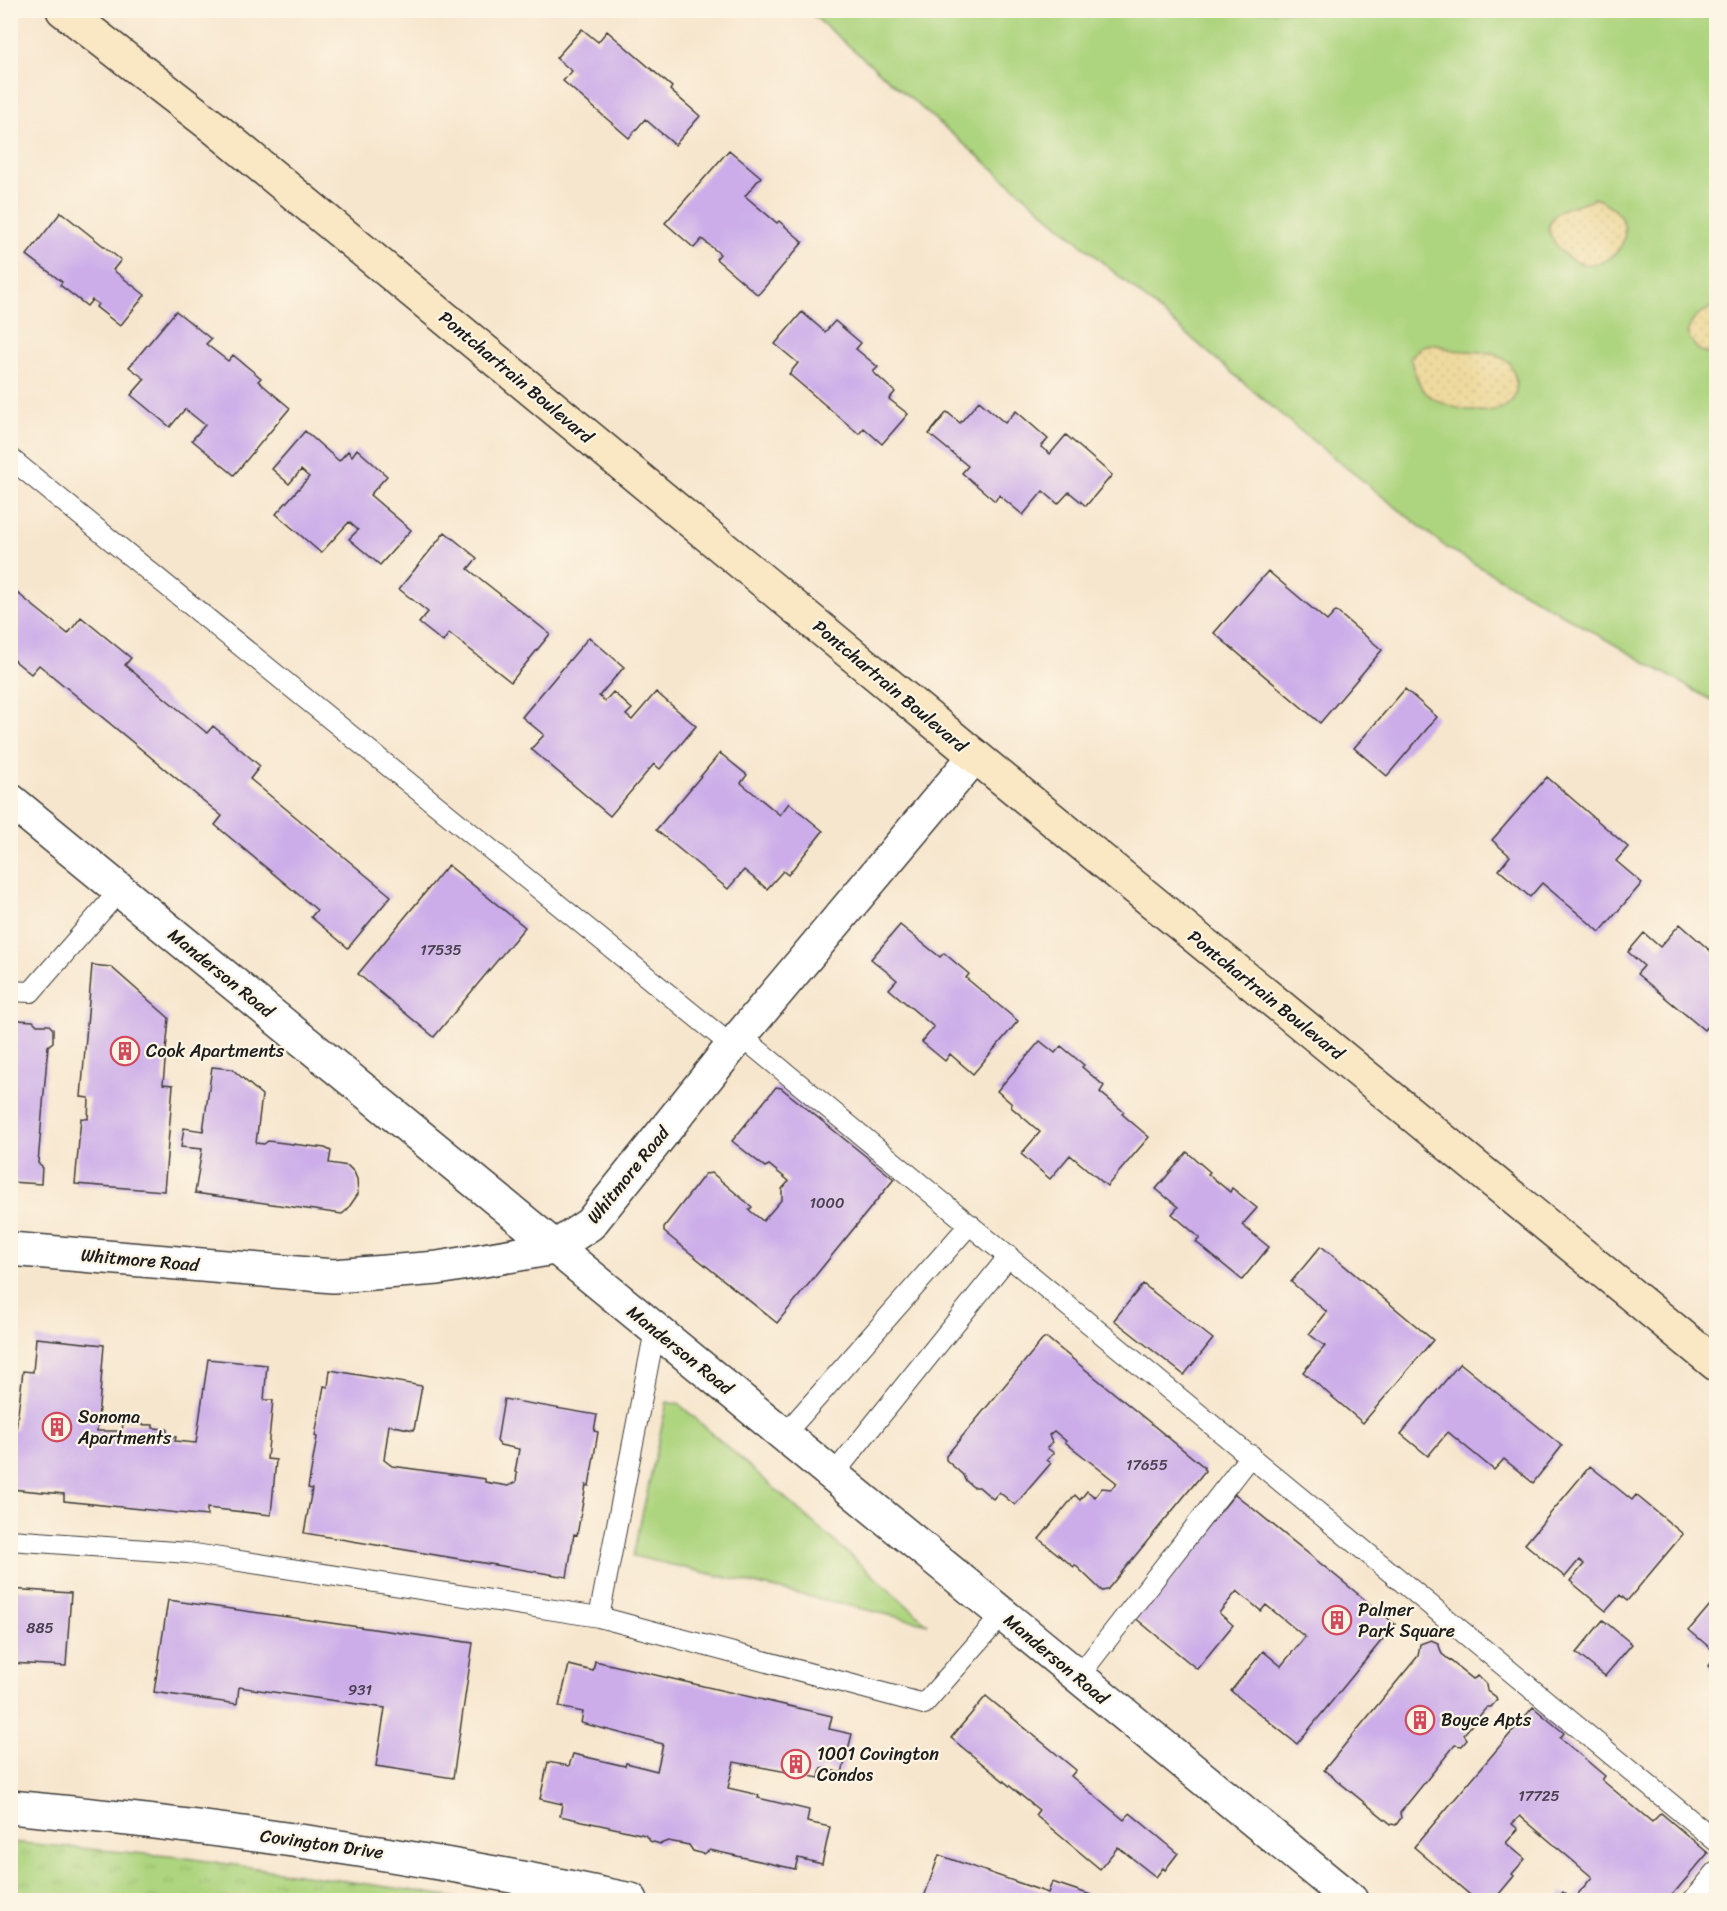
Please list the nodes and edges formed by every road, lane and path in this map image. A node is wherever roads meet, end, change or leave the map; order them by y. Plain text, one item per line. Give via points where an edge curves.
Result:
1 (63, 10) edge
2 (10, 458) edge
3 (975, 756) junction
4 (10, 800) edge
5 (120, 890) junction
6 (10, 991) edge
7 (736, 1041) junction
8 (970, 1224) junction
9 (555, 1248) junction
10 (10, 1249) edge
11 (1009, 1256) junction
12 (655, 1330) junction
13 (1716, 1364) edge
14 (784, 1435) junction
15 (1251, 1455) junction
16 (833, 1475) junction
17 (10, 1540) edge
18 (1003, 1614) junction
19 (599, 1617) junction
20 (1078, 1677) junction
21 (10, 1807) edge
22 (1716, 1841) edge
23 (1716, 1872) edge
24 (631, 1900) edge
25 (1351, 1900) edge
26 (1693, 1900) edge

1 - 3 street, Pontchartrain Boulevard via 216,129
2 - 7 lane
3 - 7 street, Whitmore Road
3 - 13 street, Pontchartrain Boulevard
4 - 5 street, Manderson Road
5 - 6 lane via 31,992
5 - 9 street, Manderson Road
7 - 8 lane
7 - 9 street, Whitmore Road via 590,1224
8 - 11 lane
8 - 14 lane
9 - 10 street, Whitmore Road via 438,1268 333,1276
9 - 12 street, Manderson Road
11 - 15 lane
11 - 16 lane
12 - 14 street, Manderson Road
12 - 19 lane
14 - 16 street, Manderson Road
15 - 20 lane
15 - 22 lane
16 - 18 street, Manderson Road
17 - 19 lane via 188,1553
18 - 19 lane via 924,1704
18 - 20 street, Manderson Road
20 - 25 street, Manderson Road
21 - 24 street, Covington Drive via 386,1853
23 - 26 lane

